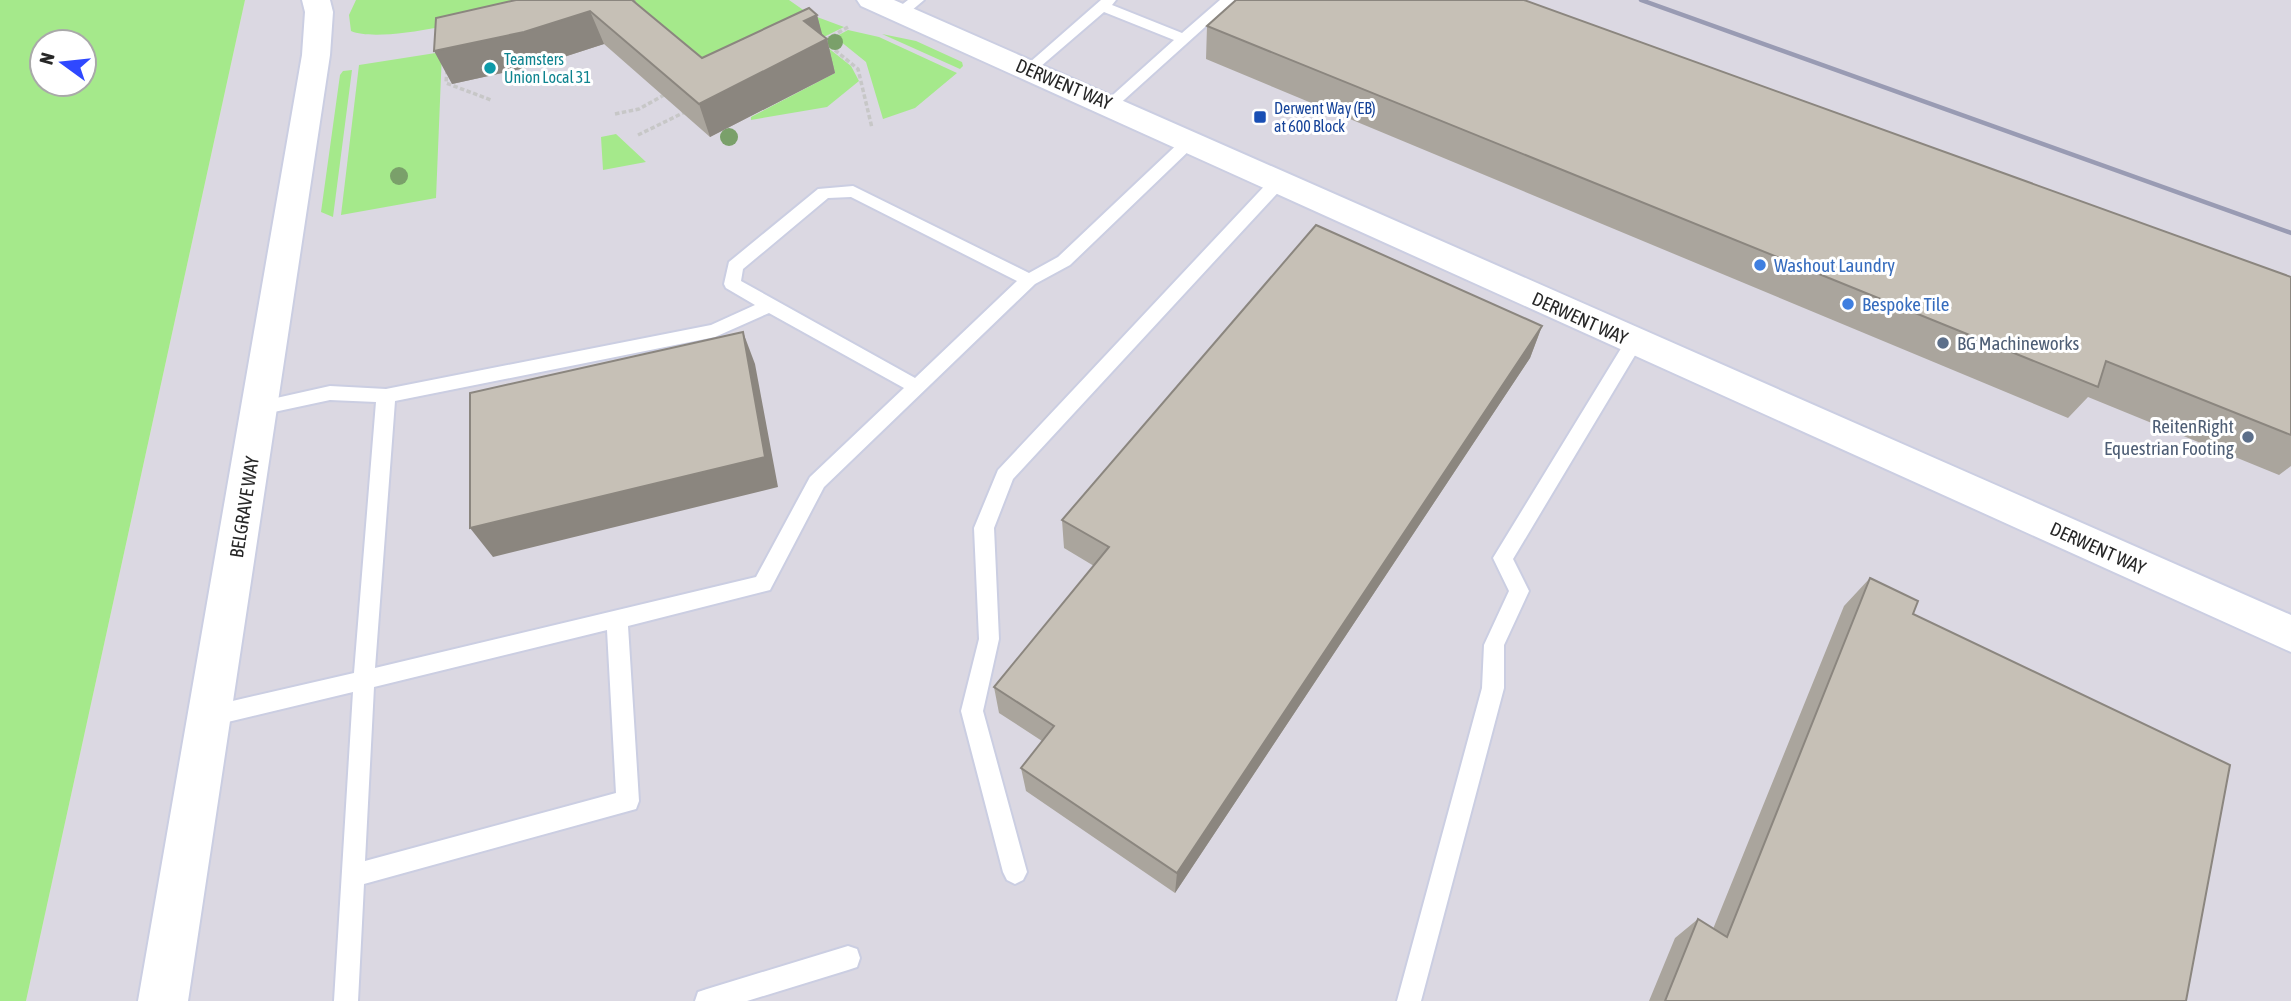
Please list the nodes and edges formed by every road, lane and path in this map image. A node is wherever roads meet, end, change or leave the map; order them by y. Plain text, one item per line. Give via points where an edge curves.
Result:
1 (1228, 0) edge
2 (1105, 3) edge
3 (322, 4) edge
4 (896, 4) edge
5 (849, 27) dead end
6 (1184, 39) junction
7 (826, 43) junction
8 (813, 49) edge
9 (448, 60) edge
10 (1028, 70) junction
11 (664, 95) edge
12 (491, 100) dead end
13 (1111, 104) junction
14 (688, 110) edge
15 (615, 114) dead end
16 (872, 128) dead end
17 (638, 135) dead end
18 (1190, 141) junction
19 (1279, 182) junction
20 (1029, 280) junction
21 (770, 305) junction
22 (1634, 342) junction
23 (917, 387) junction
24 (386, 396) junction
25 (260, 408) junction
26 (617, 619) junction
27 (2291, 634) edge
28 (364, 680) junction
29 (211, 716) junction
30 (1015, 872) dead end
31 (353, 876) junction
32 (848, 958) dead end
33 (163, 1001) edge
34 (346, 1001) edge
35 (707, 1001) edge
36 (1409, 1001) edge

1 - 6 lane
2 - 6 lane
2 - 10 lane
3 - 25 street, BELGRAVE WAY
4 - 10 street, DERWENT WAY
5 - 7 path
6 - 13 lane
7 - 8 path
7 - 16 path via 858,69
9 - 12 path via 446,83
10 - 13 street, DERWENT WAY
11 - 15 path via 639,109
13 - 18 street, DERWENT WAY
14 - 17 path
18 - 19 street, DERWENT WAY
18 - 20 lane via 1065,261
19 - 22 street, DERWENT WAY
19 - 30 lane via 1005,475 984,528 989,639 972,712
20 - 21 lane via 853,191 824,193 735,266 732,284
20 - 23 lane
21 - 23 lane
21 - 24 lane via 715,331
22 - 27 street, DERWENT WAY
22 - 36 lane via 1503,558 1519,591 1494,645 1493,688
23 - 26 lane via 817,482 763,584
24 - 25 lane via 330,393
24 - 28 lane
25 - 29 street, BELGRAVE WAY
26 - 28 lane
26 - 31 lane via 628,802
28 - 29 lane
28 - 31 lane
29 - 33 street, BELGRAVE WAY
31 - 34 lane
32 - 35 lane

